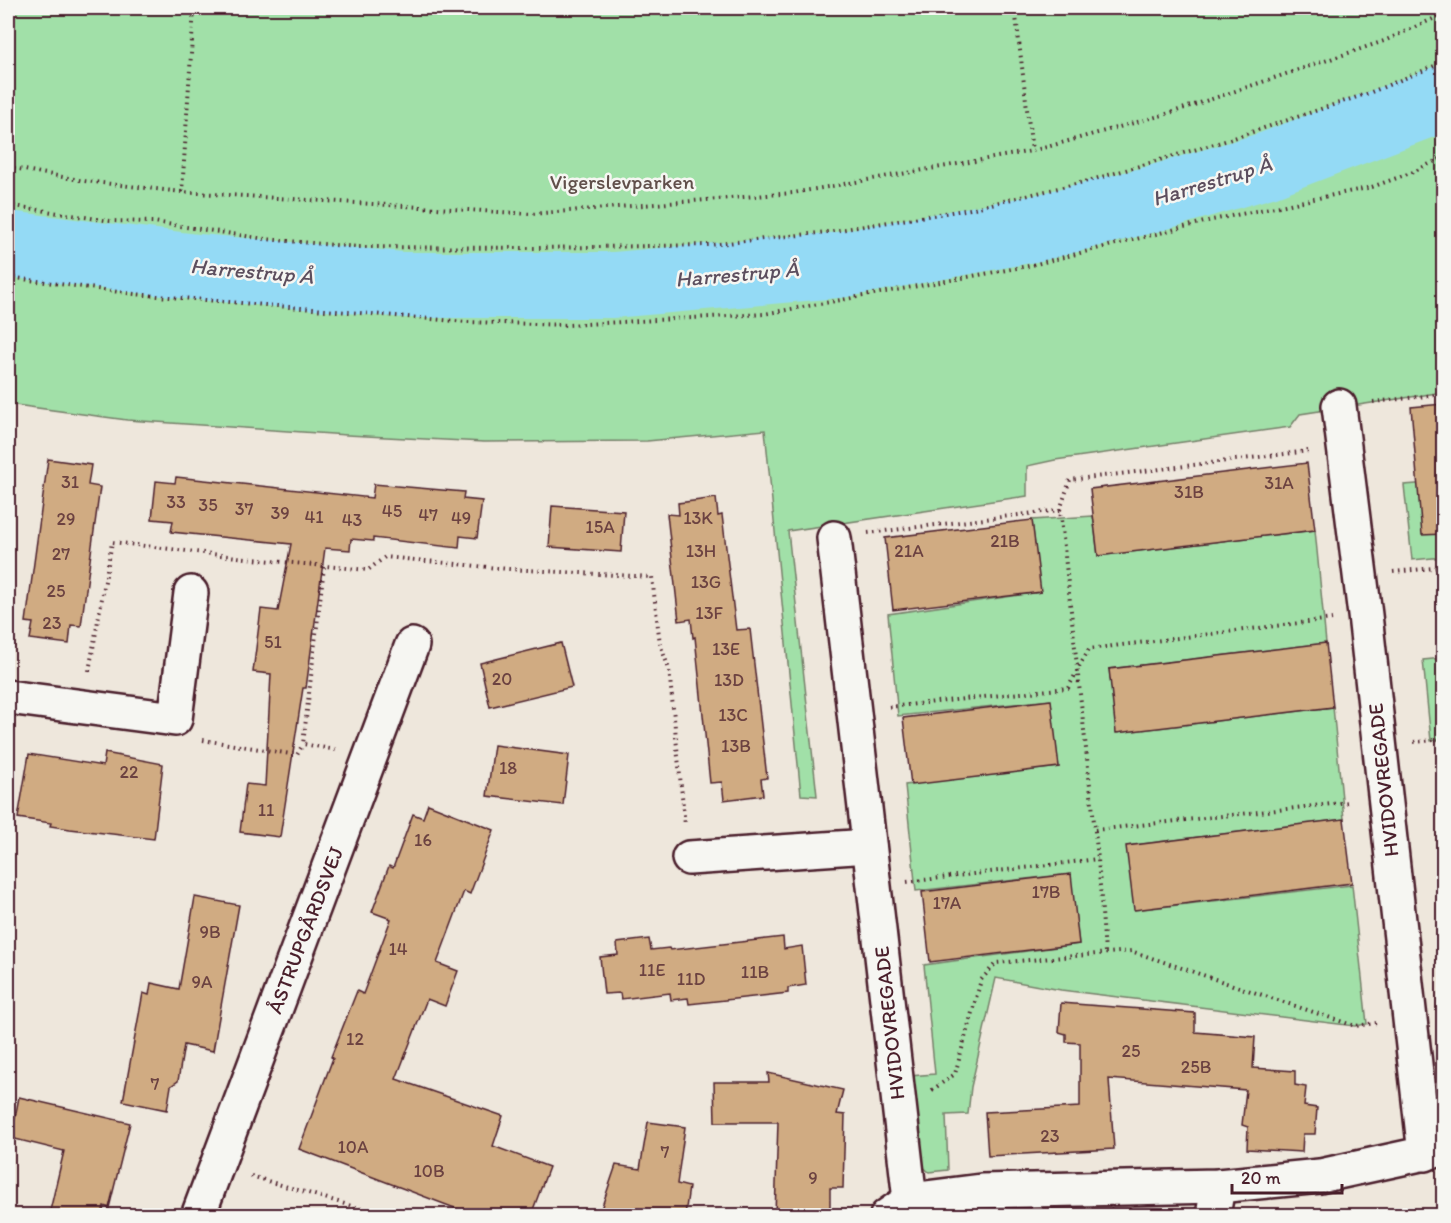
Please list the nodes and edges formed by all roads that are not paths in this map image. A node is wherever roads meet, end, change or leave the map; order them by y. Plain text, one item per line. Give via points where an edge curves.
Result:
1 (1340, 406) road end
2 (834, 538) road end
3 (191, 592) dead end
4 (412, 645) dead end
5 (8, 697) edge
6 (869, 846) junction
7 (689, 858) dead end
8 (1434, 1152) edge
9 (1216, 1201) edge
10 (898, 1208) edge
11 (198, 1215) edge

1 - 8 street, HVIDOVREGADE via 1410,1019
2 - 6 street, HVIDOVREGADE
3 - 5 street via 175,719
4 - 11 street, ÅSTRUPGÅRDSVEJ
6 - 7 street
6 - 10 street, HVIDOVREGADE via 899,1114
8 - 9 street, HVIDOVREGADE
9 - 10 street, HVIDOVREGADE via 981,1191

